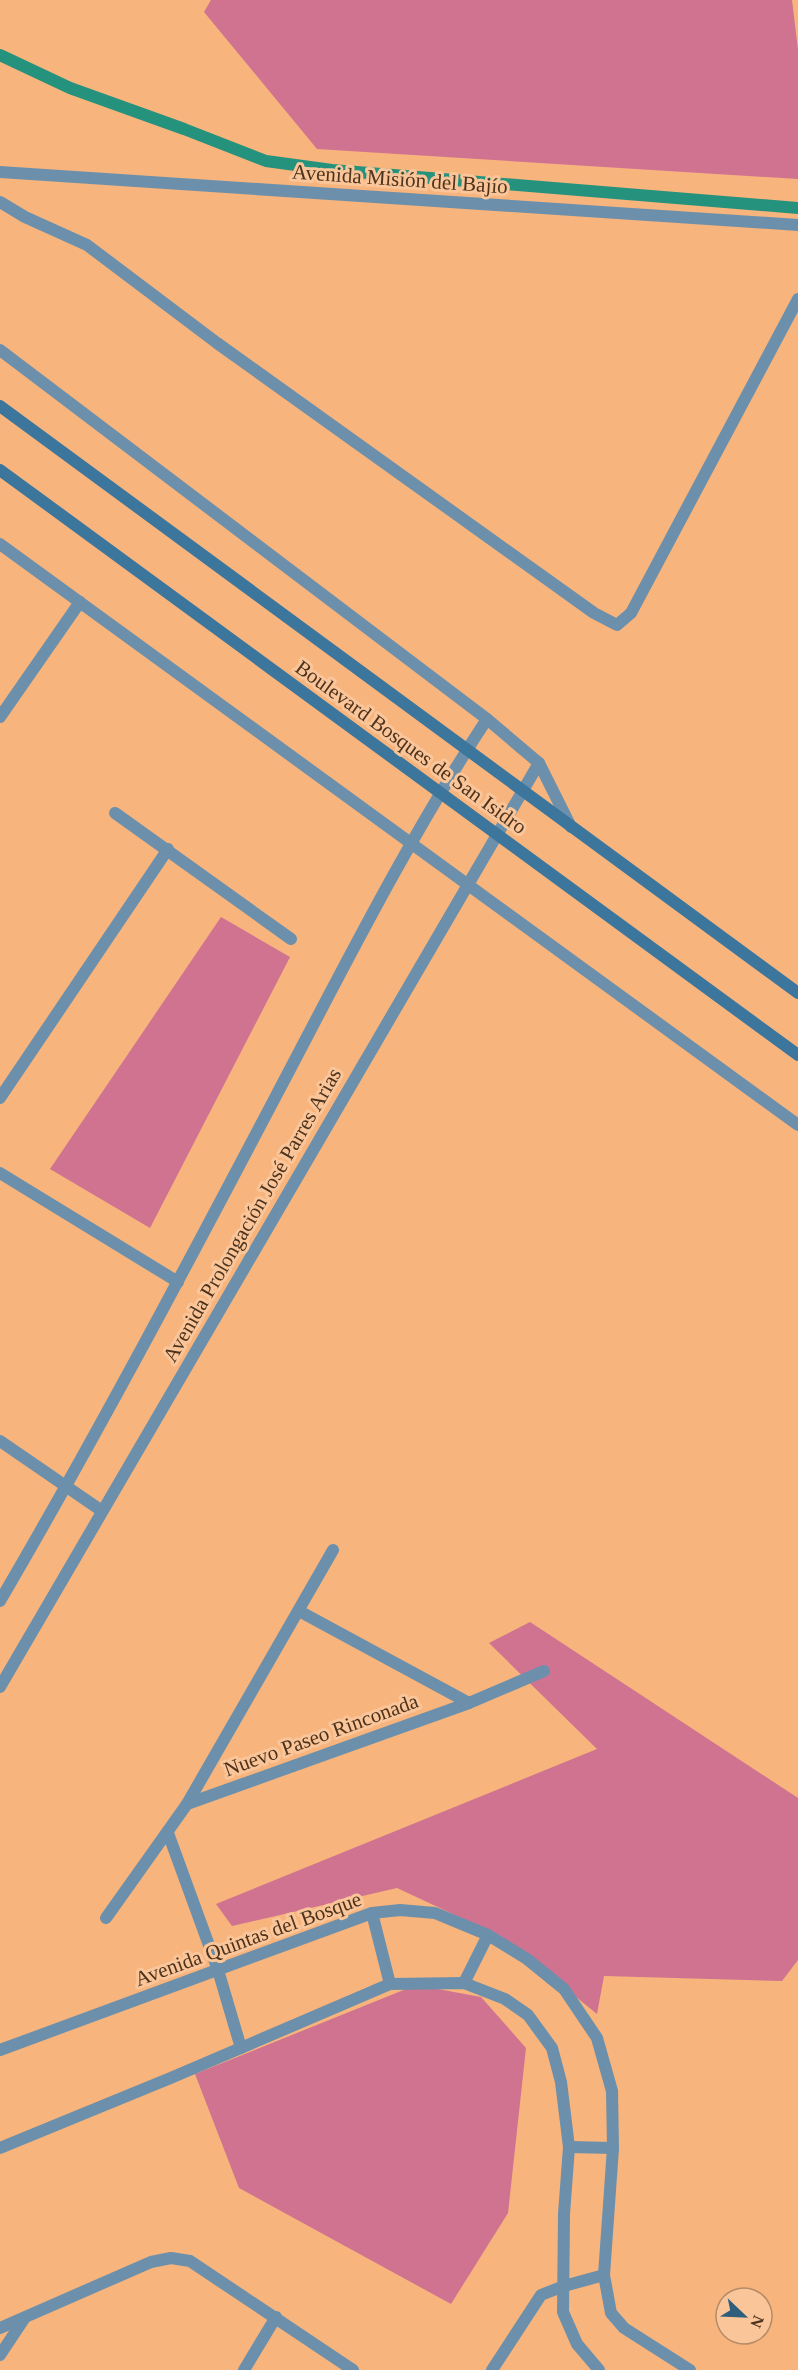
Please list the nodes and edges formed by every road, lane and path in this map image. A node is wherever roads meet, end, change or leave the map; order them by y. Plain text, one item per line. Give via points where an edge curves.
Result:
1 (0, 172) edge
2 (0, 202) edge
3 (798, 225) edge
4 (798, 299) edge
5 (0, 350) edge
6 (0, 406) edge
7 (0, 470) edge
8 (0, 543) edge
9 (80, 602) junction
10 (0, 717) edge
11 (487, 719) junction
12 (466, 750) junction
13 (539, 763) junction
14 (523, 792) junction
15 (441, 793) junction
16 (115, 813) dead end
17 (571, 826) junction
18 (498, 835) junction
19 (409, 843) junction
20 (168, 849) junction
21 (468, 885) junction
22 (291, 939) dead end
23 (798, 993) edge
24 (798, 1055) edge
25 (0, 1098) edge
26 (798, 1125) edge
27 (0, 1173) edge
28 (178, 1282) junction
29 (0, 1441) edge
30 (67, 1486) junction
31 (102, 1511) junction
32 (333, 1550) dead end
33 (0, 1601) edge
34 (300, 1611) junction
35 (544, 1671) dead end
36 (0, 1687) edge
37 (469, 1703) junction
38 (187, 1804) junction
39 (168, 1833) junction
40 (372, 1913) junction
41 (106, 1918) dead end
42 (488, 1935) junction
43 (218, 1970) junction
44 (464, 1983) junction
45 (390, 1984) junction
46 (241, 2048) junction
47 (0, 2050) edge
48 (0, 2148) edge
49 (569, 2148) junction
50 (613, 2148) junction
51 (604, 2275) junction
52 (564, 2286) junction
53 (276, 2317) junction
54 (24, 2319) junction
55 (0, 2328) edge
56 (0, 2355) edge
57 (244, 2370) edge
58 (353, 2370) edge
59 (492, 2370) edge
60 (599, 2370) edge
61 (690, 2370) edge

1 - 3 street, Avenida Misión del Bajío
2 - 4 street via 87,245 594,614 616,625 631,613
5 - 11 street, Boulevard Bosques de San Isidro
6 - 12 main road, Boulevard Bosques de San Isidro
7 - 15 main road, Boulevard Bosques de San Isidro
8 - 9 street
9 - 10 street
9 - 19 street
11 - 12 street, Avenida Prolongación José Parres Arias
11 - 13 street, Boulevard Bosques de San Isidro
12 - 14 main road, Boulevard Bosques de San Isidro
12 - 15 street, Avenida Prolongación José Parres Arias
13 - 14 street, Avenida Prolongación José Parres Arias
13 - 17 street, Boulevard Bosques de San Isidro
14 - 17 main road, Boulevard Bosques de San Isidro
14 - 18 street, Avenida Prolongación José Parres Arias
15 - 18 main road, Boulevard Bosques de San Isidro
15 - 19 street, Avenida Prolongación José Parres Arias
16 - 20 street
17 - 23 main road, Boulevard Bosques de San Isidro
18 - 21 street, Avenida Prolongación José Parres Arias
18 - 24 main road, Boulevard Bosques de San Isidro
19 - 21 street
19 - 28 street, Avenida Prolongación José Parres Arias
20 - 22 street
20 - 25 street
21 - 26 street
21 - 31 street, Avenida Prolongación José Parres Arias
27 - 28 street
28 - 30 street, Avenida Prolongación José Parres Arias
29 - 30 street
30 - 31 street
30 - 33 street, Avenida Prolongación José Parres Arias
31 - 36 street, Avenida Prolongación José Parres Arias
32 - 34 street, Nuevo Paseo Rinconada
34 - 37 street, Nuevo Paseo Rinconada
34 - 38 street, Nuevo Paseo Rinconada
35 - 37 street, Nuevo Paseo Rinconada
37 - 38 street, Nuevo Paseo Rinconada
38 - 39 street, Nuevo Paseo Rinconada
39 - 41 street, Nuevo Paseo Rinconada
39 - 43 street
40 - 42 street, Avenida Quintas del Bosque via 435,1912
40 - 43 street, Avenida Quintas del Bosque
40 - 45 street
42 - 44 street
42 - 50 street, Avenida Quintas del Bosque via 527,1959 564,1989 597,2038 612,2091
43 - 46 street
43 - 47 street, Avenida Quintas del Bosque
44 - 45 street
44 - 49 street via 505,1999 528,2015 552,2049 561,2082
45 - 46 street
46 - 48 street
49 - 50 street
49 - 52 street
50 - 51 street, Avenida Quintas del Bosque
51 - 52 street
51 - 61 street, Avenida Quintas del Bosque via 611,2313 624,2328
52 - 59 street via 542,2295
52 - 60 street via 563,2312 577,2344
53 - 54 street via 190,2261 171,2258 151,2262
53 - 57 street
53 - 58 street
54 - 55 street
54 - 56 street

